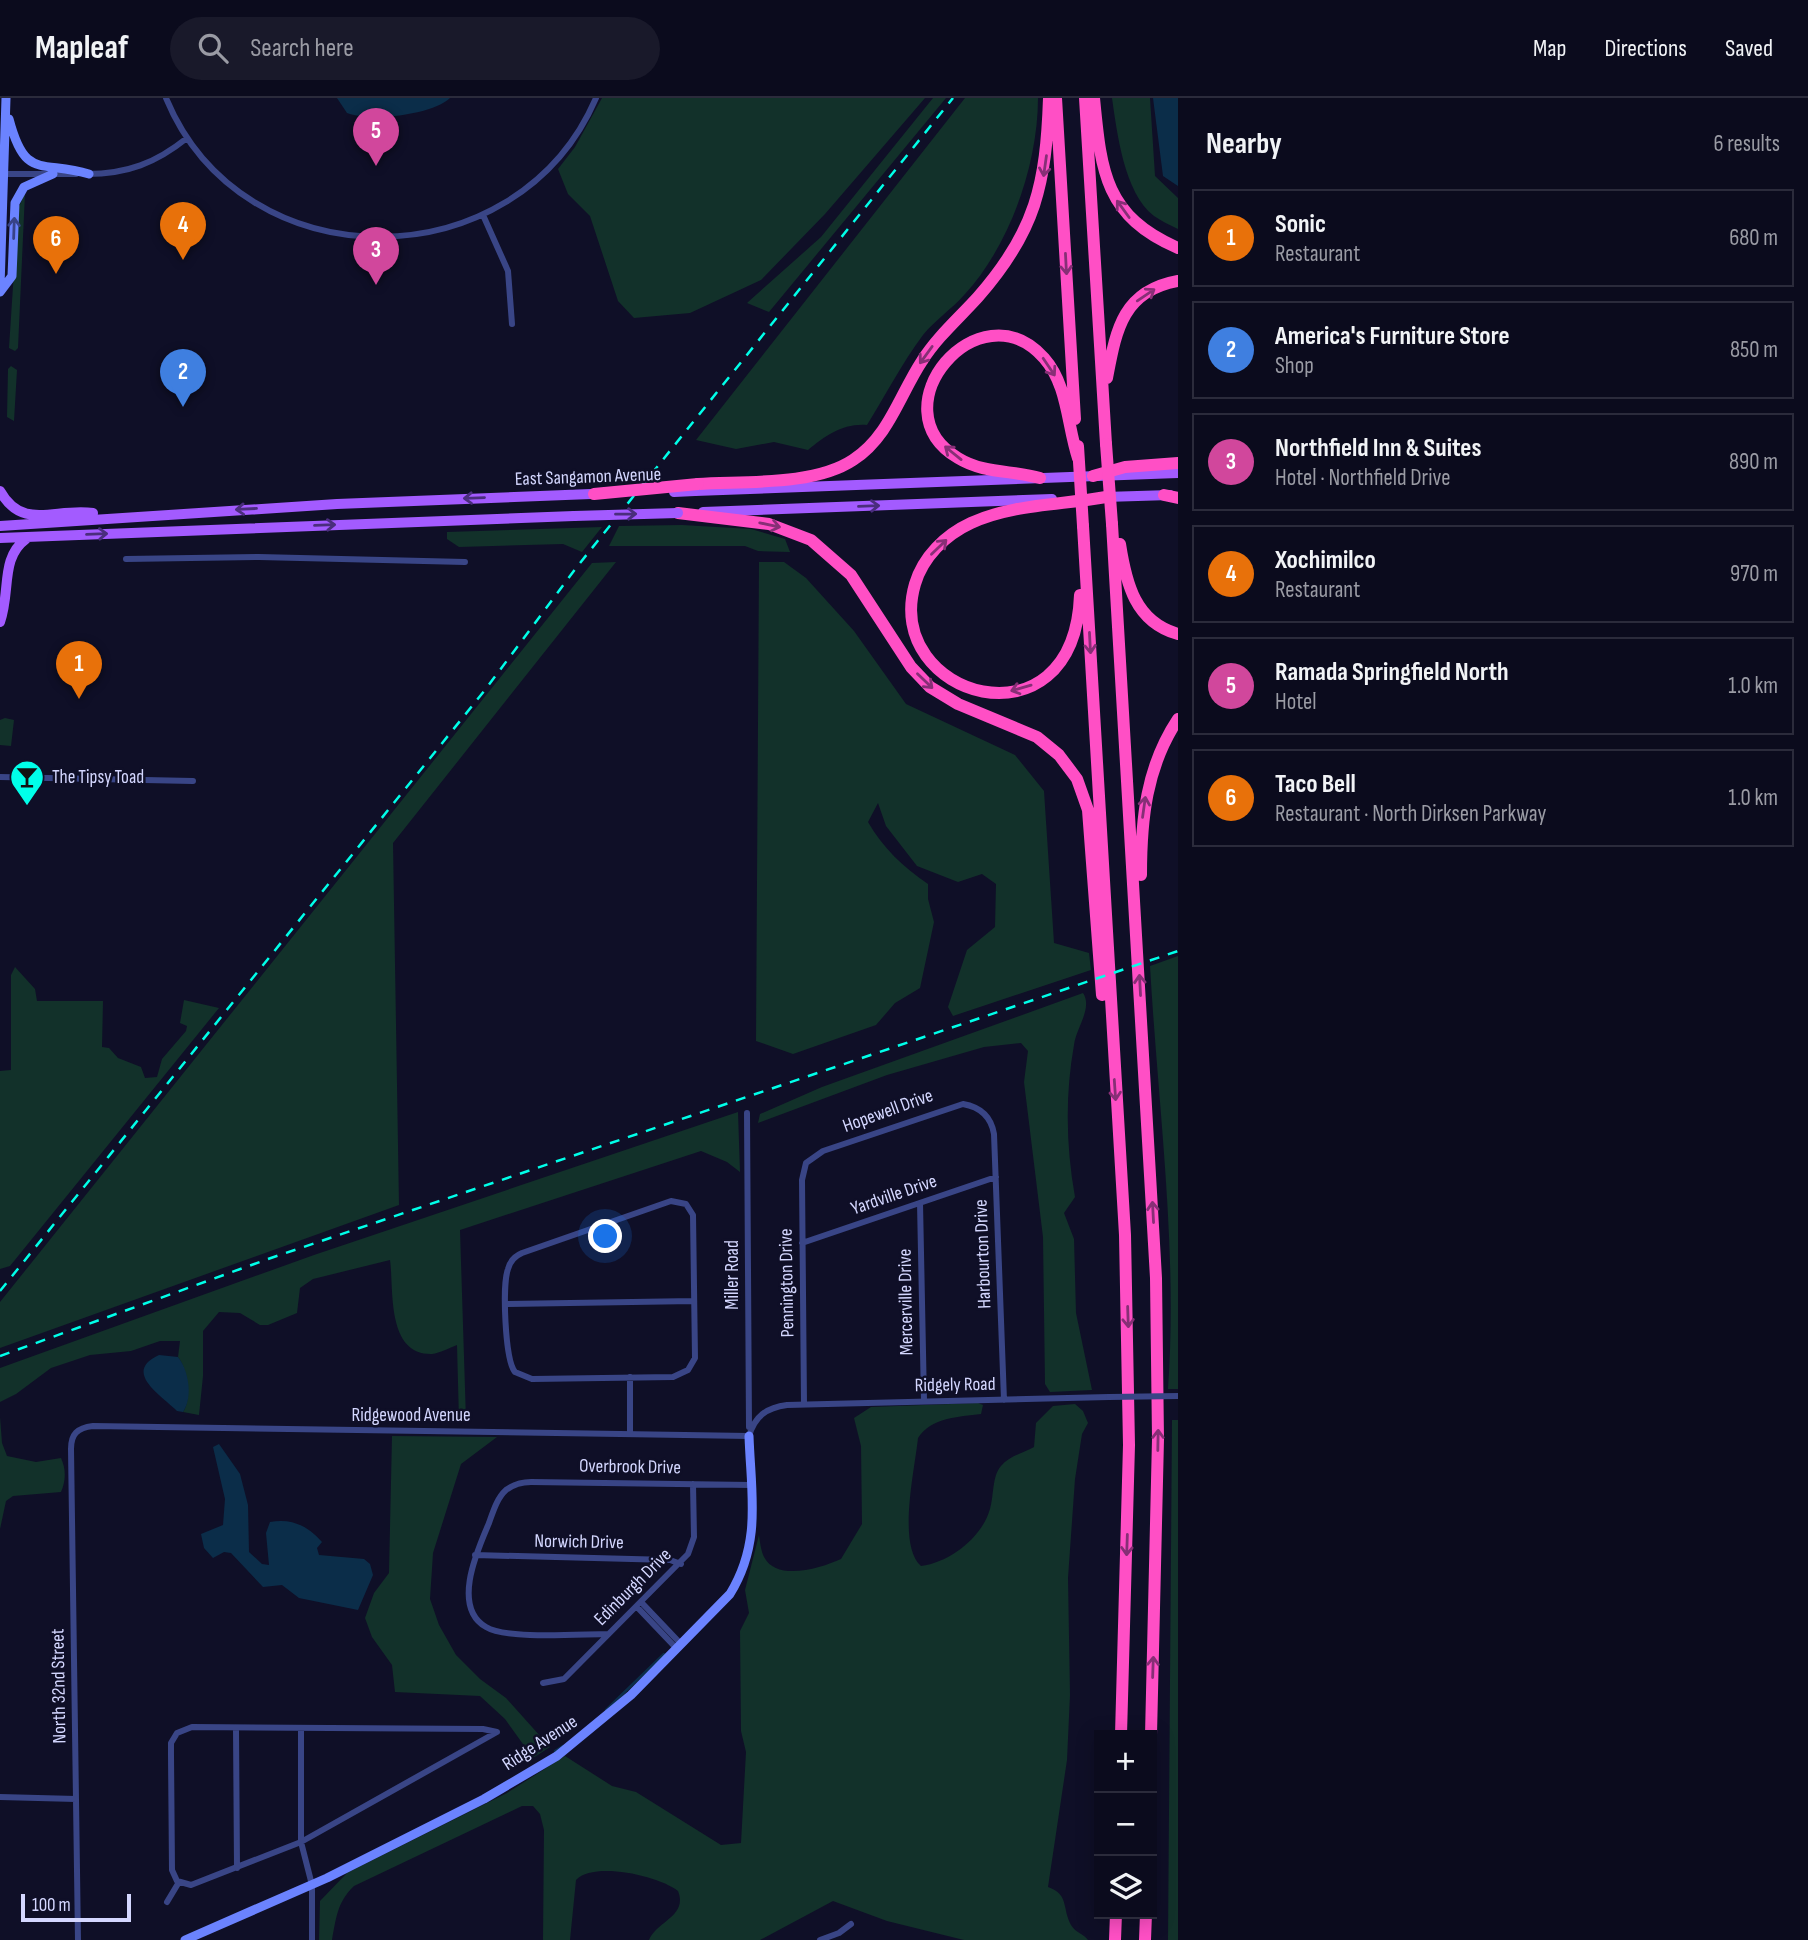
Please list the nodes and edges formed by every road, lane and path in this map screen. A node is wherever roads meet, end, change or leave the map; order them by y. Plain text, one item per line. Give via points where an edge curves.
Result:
1 (166, 98) edge
2 (596, 98) edge
3 (1049, 98) edge
4 (1056, 98) edge
5 (1085, 98) edge
6 (1094, 98) edge
7 (6, 102) edge
8 (187, 138) junction
9 (4, 174) junction
10 (53, 174) junction
11 (89, 174) junction
12 (483, 215) junction
13 (1178, 248) edge
14 (1178, 281) edge
15 (0, 289) edge
16 (512, 324) dead end
17 (1103, 400) junction
18 (1076, 446) junction
19 (1178, 463) edge
20 (1178, 473) edge
21 (1093, 476) junction
22 (1040, 478) junction
23 (696, 488) junction
24 (0, 491) edge
25 (593, 494) joint
26 (1164, 495) joint
27 (1178, 496) edge
28 (1106, 497) junction
29 (678, 513) junction
30 (114, 516) junction
31 (1111, 524) junction
32 (0, 526) edge
33 (29, 537) junction
34 (0, 538) edge
35 (1084, 550) junction
36 (126, 559) dead end
37 (465, 562) dead end
38 (0, 622) edge
39 (1178, 634) edge
40 (1178, 719) edge
41 (0, 777) edge
42 (193, 781) dead end
43 (1138, 949) junction
44 (1114, 1063) junction
45 (983, 1111) joint
46 (747, 1113) dead end
47 (806, 1163) joint
48 (996, 1177) junction
49 (920, 1203) junction
50 (802, 1243) junction
51 (694, 1301) junction
52 (507, 1304) junction
53 (630, 1377) junction
54 (1178, 1396) edge
55 (1004, 1400) junction
56 (925, 1401) junction
57 (804, 1404) junction
58 (75, 1433) joint
59 (630, 1434) junction
60 (749, 1436) junction
61 (693, 1483) junction
62 (751, 1485) junction
63 (475, 1555) junction
64 (681, 1564) junction
65 (639, 1605) junction
66 (608, 1634) junction
67 (679, 1646) junction
68 (543, 1683) dead end
69 (236, 1727) junction
70 (301, 1728) junction
71 (1121, 1730) edge
72 (1151, 1730) edge
73 (0, 1797) edge
74 (76, 1799) junction
75 (301, 1842) junction
76 (237, 1868) junction
77 (179, 1882) junction
78 (312, 1885) junction
79 (167, 1902) dead end
80 (1116, 1919) edge
81 (1146, 1919) edge
82 (851, 1924) dead end
83 (78, 1940) edge
84 (185, 1940) edge
85 (312, 1940) edge
86 (820, 1940) edge
87 (1115, 1940) edge
88 (1145, 1940) edge

1 - 8 street
2 - 12 street via 552,164 523,190
3 -> 23 highway via 1043,176 1027,225 1002,268 925,356 873,443 853,460 817,475
4 -> 18 highway
5 - 17 highway
13 -> 6 highway via 1131,219 1109,188 1100,158
7 - 9 street
7 - 11 street via 15,140 27,160 40,167
8 - 11 street via 137,168
8 - 12 street via 248,198 289,219 332,233 408,236 446,229
9 - 10 street
9 - 15 street
10 - 11 street
15 -> 10 street via 12,276 15,203 30,183
12 - 16 street via 508,271
17 -> 14 highway via 1121,320 1144,295
17 - 31 highway, bridge
22 -> 18 highway via 983,469 945,448 933,427 929,394 936,372 950,354 968,342 989,337 1011,339 1038,353 1060,385
18 - 35 highway, bridge
19 - 21 highway via 1125,467
20 - 21 main road
21 - 22 main road
22 - 23 main road
23 - 25 highway, bridge
24 - 30 main road via 12,509 22,514
25 -> 30 main road, East Sangamon Avenue
26 - 27 highway
26 - 28 main road, East Sangamon Avenue
29 -> 28 main road, East Sangamon Avenue
35 -> 28 highway via 1076,630 1069,652 1049,676 1019,690 979,691 953,680 925,654 913,622 912,599 922,566 939,545 972,523 1005,511
33 -> 29 main road, East Sangamon Avenue, bridge
29 -> 44 highway via 769,524 818,544 851,575 911,667 930,687 958,704 1037,737 1070,769 1083,792 1089,817 1105,1036
30 - 32 main road, East Sangamon Avenue
31 - 39 highway via 1134,599 1150,620
31 - 43 highway
33 - 34 main road, East Sangamon Avenue
33 - 38 main road via 13,547 4,561
35 -> 44 highway
36 - 37 street
43 -> 40 highway via 1145,799
41 - 42 street
72 -> 43 highway via 1158,1356
44 -> 71 highway via 1129,1372
45 - 47 street, Hopewell Drive via 973,1105 952,1105 823,1151
45 - 48 street, Harbourton Drive via 993,1126
46 - 60 street, Miller Road
47 - 50 street, Pennington Drive
48 - 49 street, Yardville Drive
48 - 55 street, Harbourton Drive
49 - 50 street, Yardville Drive
49 - 56 street, Mercerville Drive
50 - 57 street, Pennington Drive
51 - 52 street
51 - 52 street via 693,1215 688,1201 671,1202 517,1255 506,1273
51 - 53 street via 691,1372 673,1377
52 - 53 street via 509,1362 520,1376
53 - 59 street
54 - 55 street, Ridgely Road, bridge
55 - 56 street, Ridgely Road
56 - 57 street, Ridgely Road
57 - 60 street, Ridgely Road via 766,1410
58 - 59 street, Ridgewood Avenue via 93,1426
58 - 74 street, North 32nd Street via 71,1450
59 - 60 street, Ridgewood Avenue
60 - 62 street, Ridge Avenue
61 - 62 street, Overbrook Drive
61 - 63 street, Overbrook Drive via 531,1482 510,1488 498,1503
61 - 64 street, Edinburgh Drive via 694,1537
62 - 67 street, Ridge Avenue via 750,1549 743,1573 730,1594
63 - 64 street, Norwich Drive via 670,1560
63 - 66 street via 470,1601 485,1627 504,1633
64 - 65 street, Edinburgh Drive
65 - 66 street, Edinburgh Drive
65 - 67 street
66 - 68 street, Edinburgh Drive via 564,1679
67 - 78 street, Ridge Avenue via 598,1725 557,1756 484,1799
69 - 70 street
69 - 76 street
69 - 77 street via 187,1727 173,1738 172,1870
70 - 75 street
70 - 75 street via 497,1732
73 - 74 street
74 - 83 street, North 32nd Street
75 - 76 street
75 - 78 street
76 - 77 street via 191,1885
77 - 79 street
78 - 84 street, Ridge Avenue
78 - 85 street
80 - 87 highway
81 - 88 highway
82 - 86 street

